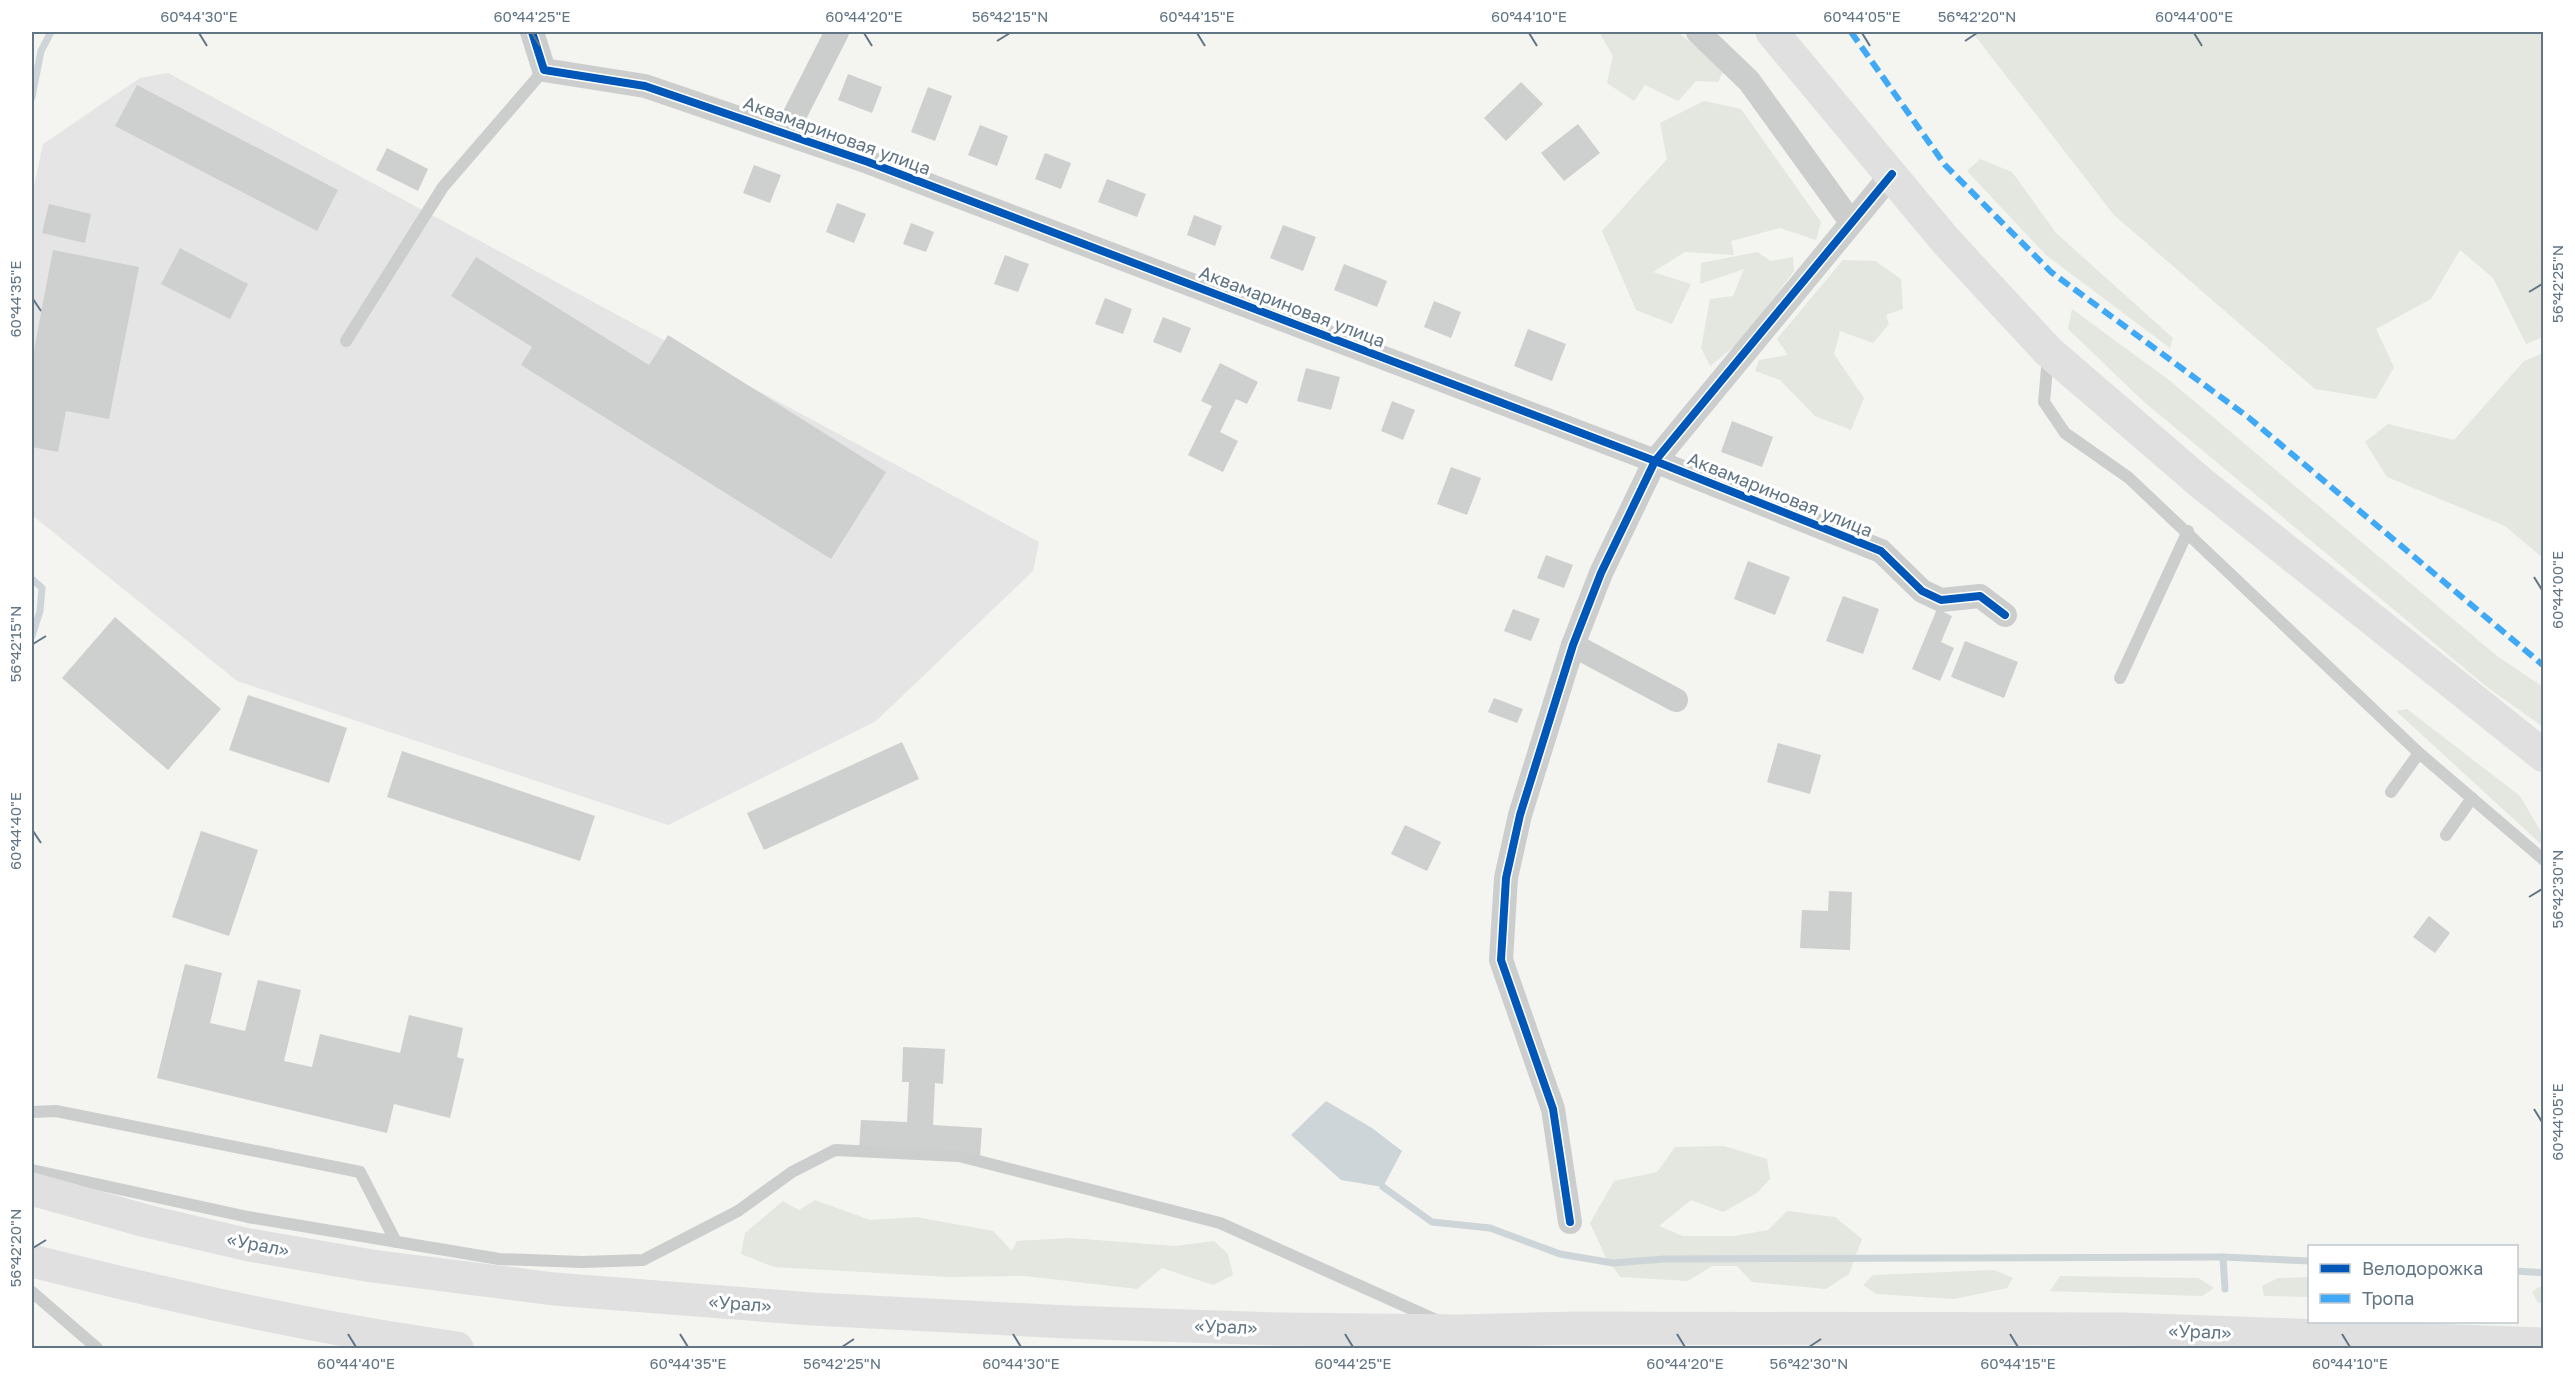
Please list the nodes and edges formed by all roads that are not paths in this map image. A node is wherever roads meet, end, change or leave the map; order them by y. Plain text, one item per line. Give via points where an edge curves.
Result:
1 (532, 32) edge
2 (837, 32) edge
3 (1698, 32) edge
4 (1772, 32) edge
5 (544, 70) junction
6 (786, 132) junction
7 (1892, 174) junction
8 (1851, 222) junction
9 (346, 341) dead end
10 (2048, 351) junction
11 (1655, 461) junction
12 (2188, 531) junction
13 (2006, 615) dead end
14 (1573, 645) junction
15 (2120, 678) dead end
16 (1676, 700) dead end
17 (2420, 753) junction
18 (2544, 756) edge
19 (2391, 792) dead end
20 (2472, 798) junction
21 (2446, 835) dead end
22 (2544, 860) edge
23 (32, 1112) edge
24 (32, 1170) edge
25 (32, 1189) edge
26 (1570, 1222) dead end
27 (396, 1242) junction
28 (32, 1261) edge
29 (32, 1292) edge
30 (1572, 1328) junction
31 (2124, 1329) junction
32 (1459, 1331) junction
33 (2544, 1344) edge
34 (97, 1348) edge
35 (457, 1348) edge
36 (1766, 1348) edge
37 (1904, 1348) edge

1 - 5 street
2 - 6 street
3 - 8 street via 1749,81
4 - 7 main road
5 - 6 street, Аквамариновая улица via 645,86
5 - 9 lane via 443,187
6 - 11 street, Аквамариновая улица
7 - 8 street
7 - 10 main road via 1946,241
8 - 11 street
10 - 12 lane via 2044,402 2065,433 2129,478
10 - 18 main road via 2200,482
11 - 13 street, Аквамариновая улица via 1881,551 1922,591 1941,600 1980,596
11 - 14 street via 1601,573
12 - 15 lane
12 - 17 lane
14 - 16 street
14 - 26 street via 1520,815 1506,878 1501,960 1553,1109
17 - 19 lane
17 - 20 lane
20 - 21 lane
20 - 22 lane
23 - 27 lane via 56,1111 360,1172
24 - 27 lane via 248,1217
25 - 32 main road, «Урал» via 249,1245 372,1266 554,1289 1068,1322
27 - 32 lane via 499,1258 643,1260 738,1211 792,1172 835,1150 959,1156 1220,1223
28 - 35 main road via 198,1302 358,1334
29 - 34 lane
30 - 31 main road, «Урал»
30 - 32 main road, «Урал»
30 - 36 main road via 1657,1343
31 - 33 main road, «Урал»
31 - 37 main road via 2031,1345

